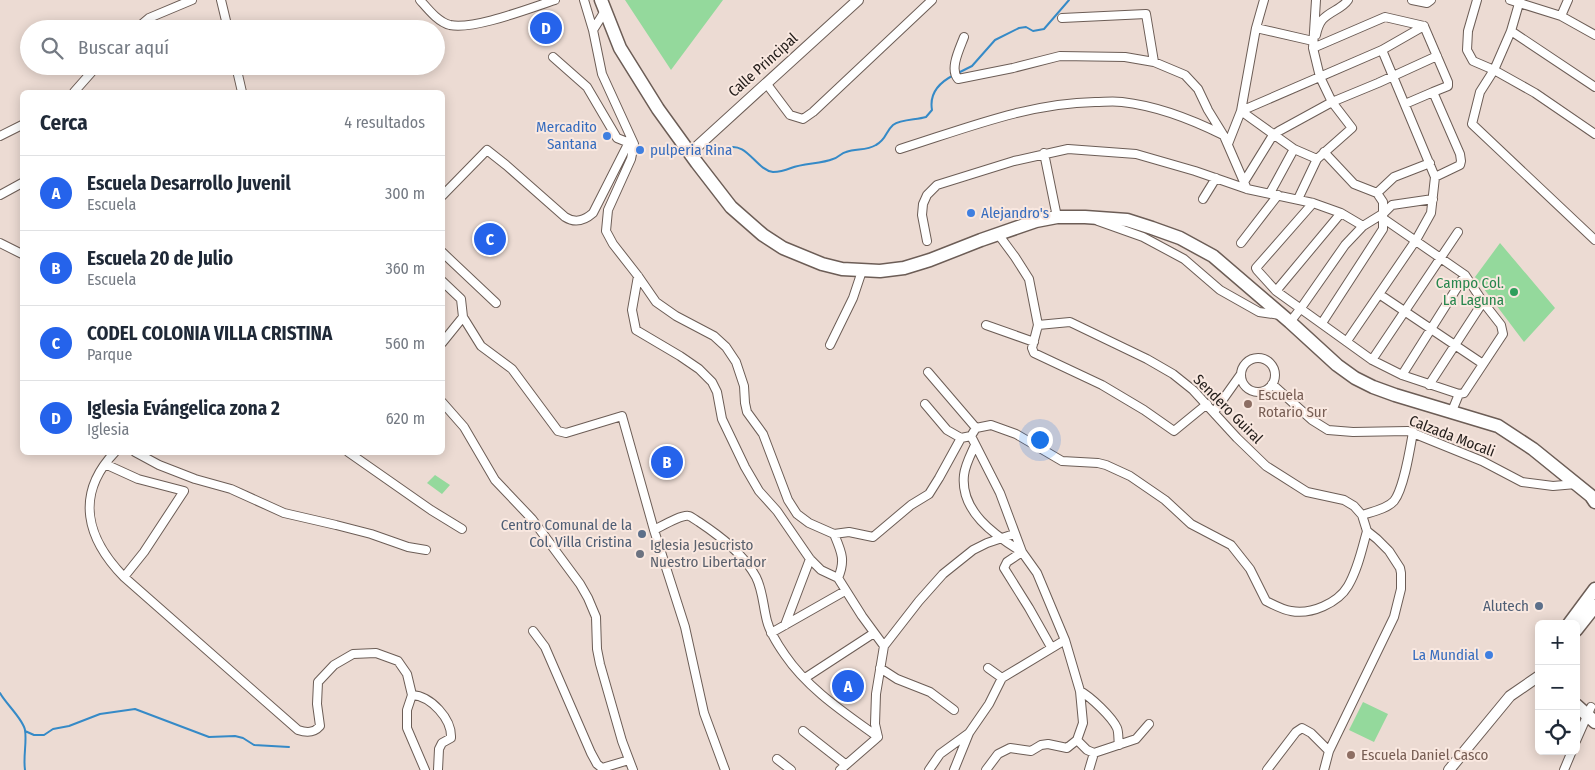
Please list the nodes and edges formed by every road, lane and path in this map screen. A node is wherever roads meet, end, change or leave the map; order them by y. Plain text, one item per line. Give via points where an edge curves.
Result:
1 (178, 0) edge
2 (221, 0) edge
3 (420, 0) edge
4 (555, 0) edge
5 (584, 0) edge
6 (858, 0) edge
7 (932, 0) edge
8 (1264, 0) edge
9 (1316, 0) edge
10 (1348, 0) edge
11 (1412, 0) edge
12 (1431, 0) edge
13 (1477, 0) edge
14 (1510, 0) edge
15 (1568, 0) edge
16 (1519, 1) edge
17 (190, 2) edge
18 (603, 6) edge
19 (1561, 16) junction
20 (1062, 18) dead end
21 (147, 20) edge
22 (226, 20) edge
23 (441, 20) edge
24 (445, 23) edge
25 (1424, 26) junction
26 (1256, 28) junction
27 (593, 30) junction
28 (1511, 31) junction
29 (1595, 35) edge
30 (964, 37) dead end
31 (1313, 45) junction
32 (1382, 50) junction
33 (1437, 56) junction
34 (553, 57) dead end
35 (1154, 62) junction
36 (1494, 70) junction
37 (89, 75) edge
38 (238, 75) edge
39 (1392, 76) junction
40 (1320, 77) junction
41 (766, 83) junction
42 (1595, 87) edge
43 (76, 90) edge
44 (242, 90) edge
45 (1433, 92) junction
46 (1332, 102) junction
47 (1405, 104) junction
48 (1241, 110) junction
49 (20, 126) edge
50 (1595, 134) edge
51 (1273, 135) junction
52 (0, 136) edge
53 (1224, 136) junction
54 (631, 144) junction
55 (1228, 144) junction
56 (900, 149) dead end
57 (1294, 149) junction
58 (1324, 152) junction
59 (690, 153) junction
60 (1044, 153) junction
61 (1317, 159) junction
62 (1430, 163) junction
63 (1436, 177) junction
64 (1216, 178) junction
65 (20, 184) edge
66 (1246, 186) junction
67 (445, 193) edge
68 (1274, 194) junction
69 (1377, 194) junction
70 (0, 195) edge
71 (1203, 199) dead end
72 (1298, 199) junction
73 (1433, 199) junction
74 (1313, 203) junction
75 (1340, 213) junction
76 (1384, 216) junction
77 (1057, 217) junction
78 (1085, 217) junction
79 (1363, 226) junction
80 (1458, 232) dead end
81 (998, 234) junction
82 (1416, 240) junction
83 (1595, 240) edge
84 (927, 241) dead end
85 (0, 243) edge
86 (1241, 243) dead end
87 (20, 253) edge
88 (445, 255) edge
89 (1442, 258) junction
90 (862, 271) junction
91 (1465, 275) junction
92 (638, 276) junction
93 (445, 284) edge
94 (1276, 291) junction
95 (1379, 294) junction
96 (1483, 302) junction
97 (496, 303) dead end
98 (1301, 308) junction
99 (1405, 311) junction
100 (463, 317) junction
101 (1286, 318) junction
102 (1322, 323) junction
103 (986, 325) dead end
104 (1038, 325) junction
105 (1431, 329) junction
106 (445, 339) edge
107 (1347, 341) junction
108 (1034, 342) junction
109 (830, 345) dead end
110 (1456, 346) junction
111 (1372, 360) junction
112 (1483, 364) junction
113 (928, 372) dead end
114 (1241, 374) junction
115 (1402, 375) junction
116 (1272, 384) junction
117 (1429, 385) junction
118 (1459, 394) junction
119 (925, 404) dead end
120 (1207, 404) junction
121 (445, 405) edge
122 (1452, 411) junction
123 (1214, 412) junction
124 (976, 428) junction
125 (1413, 432) junction
126 (971, 436) junction
127 (961, 438) junction
128 (975, 445) junction
129 (112, 455) edge
130 (140, 455) edge
131 (352, 455) edge
132 (105, 464) junction
133 (1576, 484) junction
134 (1594, 498) edge
135 (1362, 515) junction
136 (462, 529) dead end
137 (654, 530) junction
138 (1367, 531) junction
139 (834, 534) junction
140 (1014, 534) junction
141 (1001, 539) junction
142 (426, 550) dead end
143 (1022, 552) junction
144 (810, 560) junction
145 (124, 577) junction
146 (838, 578) junction
147 (1595, 589) edge
148 (845, 590) junction
149 (1595, 606) edge
150 (1572, 620) edge
151 (785, 625) junction
152 (1580, 625) edge
153 (533, 631) dead end
154 (771, 632) junction
155 (874, 633) junction
156 (1065, 640) junction
157 (884, 646) junction
158 (1051, 647) junction
159 (880, 668) junction
160 (988, 668) dead end
161 (805, 678) junction
162 (1002, 678) junction
163 (1535, 679) edge
164 (1080, 691) junction
165 (412, 695) junction
166 (1580, 700) edge
167 (1580, 707) edge
168 (954, 710) dead end
169 (1592, 713) edge
170 (1149, 724) dead end
171 (803, 731) dead end
172 (969, 733) junction
173 (1580, 734) edge
174 (878, 737) junction
175 (1077, 740) junction
176 (1119, 745) junction
177 (1329, 751) junction
178 (1094, 753) junction
179 (1570, 755) edge
180 (777, 759) dead end
181 (629, 760) junction
182 (842, 767) edge
183 (425, 770) edge
184 (438, 770) edge
185 (633, 770) edge
186 (725, 770) edge
187 (791, 770) edge
188 (929, 770) edge
189 (954, 770) edge
190 (986, 770) edge
191 (1090, 770) edge
192 (1267, 770) edge
193 (1324, 770) edge
194 (1449, 770) edge
195 (1564, 770) edge

1 - 17 street
2 - 22 street
3 - 23 street
4 - 24 street via 470,26
5 - 27 street
6 - 41 street, Calle Principal
7 - 41 street via 803,119 790,115
8 - 26 street
9 - 31 street
10 - 31 street via 1321,21
11 - 12 street via 1427,3
13 - 36 street via 1468,31 1467,50 1473,61
14 - 16 street
15 - 19 street
16 - 19 street
16 - 28 street
17 - 21 street
18 - 27 street
18 - 59 main road via 620,48
19 - 29 street
20 - 35 street via 1146,14
25 - 31 street via 1385,17
25 - 32 street
25 - 33 street
26 - 31 street
26 - 48 street
27 - 54 street via 602,74
28 - 36 street
28 - 42 street
30 - 35 street via 955,69 958,79 1060,56 1125,57
31 - 40 street
32 - 39 street
32 - 40 street
33 - 39 street
33 - 45 street via 1448,84
34 - 54 street via 587,87 617,138
35 - 53 street via 1190,78
36 - 50 street via 1535,93
36 - 83 street via 1480,92 1472,124
37 - 43 street
38 - 44 street
39 - 46 street
39 - 47 street
40 - 46 street
40 - 48 street
41 - 59 street, Calle Principal
45 - 47 street
45 - 63 street via 1461,161 1460,165
46 - 51 street
46 - 58 street via 1352,128
47 - 62 street
48 - 51 street
48 - 55 street
49 - 52 street
51 - 57 street
51 - 66 street
53 - 55 street
53 - 56 street via 1187,118 1145,106 1121,102 1070,103 1022,111
54 - 67 street via 586,219 576,221 565,217 487,150
54 - 92 street via 631,159 608,210 606,231
55 - 66 street
57 - 61 street
57 - 68 street
58 - 61 street
58 - 69 street via 1354,184
59 - 90 main road via 732,207 763,235 806,258 842,269
60 - 64 street via 1068,149 1136,154
60 - 77 street
60 - 84 street via 937,185 923,204
61 - 72 street
62 - 63 street
62 - 69 street via 1394,177
63 - 73 street
64 - 66 street
64 - 71 street
65 - 70 street
66 - 68 street
68 - 72 street
68 - 86 street
69 - 76 street via 1383,202
72 - 74 street
73 - 76 street via 1392,205
73 - 82 street via 1431,213
74 - 75 street
74 - 94 street via 1256,268
75 - 79 street
75 - 94 street
76 - 79 street
76 - 82 street
76 - 102 street via 1383,229
77 - 78 main road
77 - 81 main road
78 - 101 street via 1143,237 1184,259 1220,290 1250,307
78 - 101 main road via 1127,220 1180,238 1213,256
79 - 98 street via 1345,245
80 - 89 street
81 - 90 main road via 904,268
81 - 104 street via 1029,279
82 - 89 street
82 - 95 street
85 - 87 street
88 - 97 street
89 - 91 street
89 - 99 street
90 - 109 street
91 - 96 street
91 - 105 street
92 - 139 street via 656,302 714,336 726,347 736,362 744,386 747,412 763,434 788,500 797,514 809,523
92 - 144 street via 632,310 636,330 699,369 712,382 722,419 745,467
93 - 100 street via 461,299
94 - 98 street
95 - 99 street
95 - 107 street
96 - 110 street
96 - 112 street via 1501,325 1503,334
98 - 101 street
98 - 102 street
99 - 105 street
99 - 111 street
100 - 106 street
100 - 137 street via 481,346 512,369 558,431 566,433 622,416
101 - 122 main road via 1355,378 1380,390
102 - 107 street
103 - 108 street
104 - 108 street
104 - 120 street, Sendero Guiral via 1070,322 1082,327 1173,374
105 - 110 street
105 - 115 street
107 - 111 street
108 - 120 street via 1034,353 1102,385 1174,431
110 - 112 street
110 - 117 street
111 - 115 street
112 - 118 street via 1464,393
113 - 124 street
114 - 116 street via 1244,384 1252,391 1263,391
114 - 116 street via 1249,361 1264,359 1274,370
114 - 123 street
115 - 117 street
116 - 125 street, Calzada Mocali via 1328,430
117 - 118 street
118 - 122 street
119 - 127 street via 947,430
120 - 123 street, Sendero Guiral
121 - 181 street via 464,427 496,480 532,519 588,598 596,618 600,664
122 - 133 main road via 1498,426
123 - 135 street, Sendero Guiral via 1271,469 1307,492 1344,500
124 - 126 street
124 - 138 street via 992,425 1016,434 1062,461 1098,463 1130,476 1165,500 1191,524 1231,545 1250,569 1266,602 1290,611 1323,606 1347,588
125 - 133 street, Calzada Mocali via 1522,482 1553,486
125 - 135 street via 1404,476 1394,501
126 - 127 street
126 - 128 street
127 - 139 street via 929,494 873,537 849,532
128 - 140 street via 1000,492
128 - 141 street via 964,472 964,491 981,520
129 - 132 street
130 - 142 street via 195,479 231,489 284,513
131 - 136 street
132 - 145 street via 94,485 90,518 101,550
132 - 145 street via 138,478 184,491
133 - 134 main road
135 - 138 street
137 - 154 street via 690,516 735,550 756,577
137 - 186 street via 685,627 704,713
138 - 177 street via 1388,550 1400,568 1402,589 1388,633
139 - 146 street via 843,560
140 - 141 street
140 - 143 street
141 - 143 street
141 - 157 street via 973,550 943,574
143 - 156 street via 1037,573
143 - 158 street via 1004,568
144 - 146 street
144 - 151 street
145 - 165 street via 298,730 311,732 320,726 318,682 334,665 353,654 376,653 398,661 407,674
146 - 148 street
147 - 150 main road
148 - 151 street
148 - 155 street
149 - 152 main road
151 - 154 street
153 - 181 street via 545,647 599,766 602,768
154 - 161 street via 785,656
155 - 157 street
155 - 161 street
156 - 158 street
156 - 164 street
157 - 159 street
158 - 162 street
159 - 168 street via 897,679 930,692
159 - 174 street via 875,724
160 - 162 street
161 - 174 street via 834,705
162 - 172 street
163 - 194 street via 1510,696
164 - 175 street via 1083,723
164 - 176 street via 1100,706 1117,729
165 - 183 street via 407,710 407,728
165 - 184 street via 430,703 450,727 452,738 439,749
166 - 169 main road
167 - 169 main road
169 - 173 street
170 - 176 street via 1136,739
171 - 182 street
172 - 188 street via 940,754
172 - 189 street
174 - 182 street
175 - 178 street
175 - 190 street via 1067,748 1048,744 1031,751 1010,748 998,754
176 - 178 street
177 - 192 street via 1302,728
177 - 193 street
178 - 191 street
179 - 195 street
180 - 187 street
181 - 185 street

